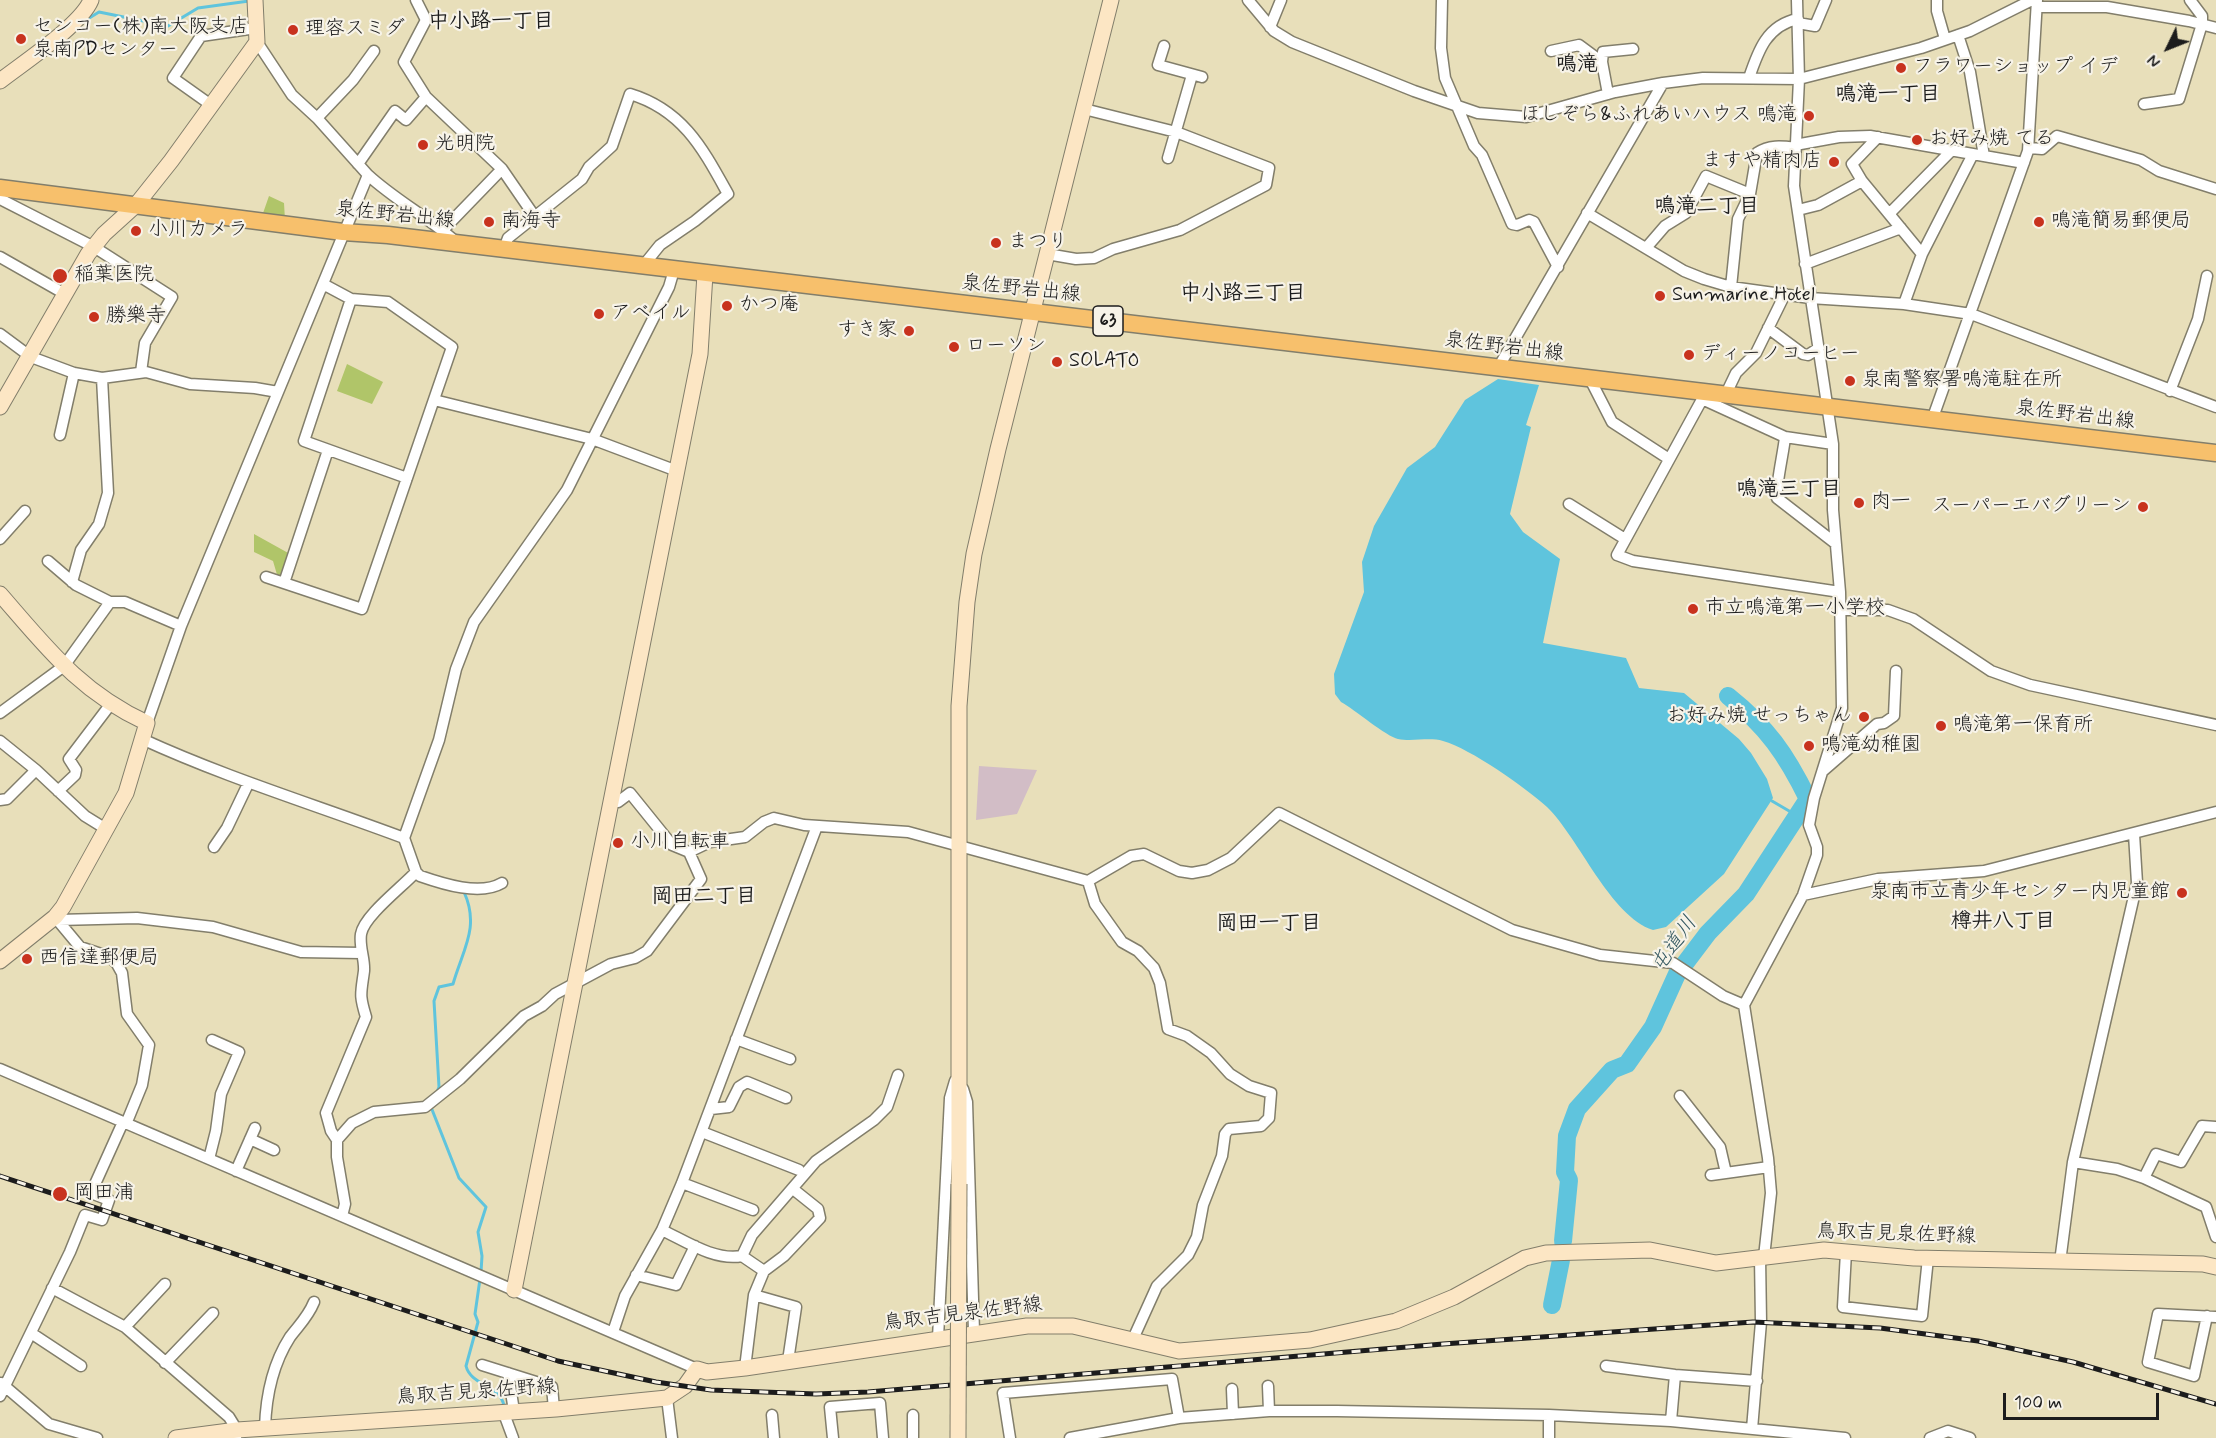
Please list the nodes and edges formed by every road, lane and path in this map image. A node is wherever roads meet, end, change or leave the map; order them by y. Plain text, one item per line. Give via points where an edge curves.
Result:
1 (91, 0) edge
2 (416, 0) edge
3 (1111, 0) edge
4 (1248, 0) edge
5 (1281, 0) edge
6 (1442, 0) edge
7 (1797, 0) edge
8 (1826, 0) edge
9 (1831, 0) edge
10 (1937, 0) edge
11 (2190, 0) edge
12 (259, 2) edge
13 (2035, 2) edge
14 (1798, 21) junction
15 (2202, 24) junction
16 (1270, 27) junction
17 (2216, 28) edge
18 (257, 35) junction
19 (1958, 35) junction
20 (1946, 39) junction
21 (1164, 46) dead end
22 (1633, 49) dead end
23 (374, 51) dead end
24 (1551, 51) dead end
25 (1602, 62) junction
26 (1749, 78) junction
27 (1799, 78) junction
28 (0, 81) edge
29 (1663, 83) junction
30 (1608, 94) junction
31 (426, 97) junction
32 (2144, 104) dead end
33 (211, 105) junction
34 (1457, 106) junction
35 (1084, 110) junction
36 (317, 118) junction
37 (1176, 132) junction
38 (1878, 137) junction
39 (1795, 146) junction
40 (2029, 148) junction
41 (1952, 150) junction
42 (1973, 154) junction
43 (1984, 156) junction
44 (1168, 158) dead end
45 (2024, 163) junction
46 (358, 164) junction
47 (502, 169) junction
48 (368, 175) junction
49 (1863, 181) junction
50 (0, 188) edge
51 (2216, 189) edge
52 (1750, 194) junction
53 (0, 199) edge
54 (136, 205) junction
55 (1798, 210) junction
56 (1587, 213) junction
57 (1889, 214) junction
58 (535, 217) junction
59 (1900, 228) junction
60 (442, 231) junction
61 (343, 232) junction
62 (457, 243) junction
63 (94, 247) junction
64 (1646, 248) junction
65 (504, 249) junction
66 (1047, 254) junction
67 (1922, 254) junction
68 (0, 257) edge
69 (1805, 264) junction
70 (643, 266) junction
71 (1558, 267) junction
72 (674, 270) junction
73 (705, 274) junction
74 (2207, 276) dead end
75 (323, 284) junction
76 (1731, 287) junction
77 (65, 294) junction
78 (1785, 294) junction
79 (1810, 298) junction
80 (351, 299) junction
81 (1904, 304) junction
82 (1033, 312) junction
83 (1971, 314) junction
84 (1768, 328) junction
85 (0, 334) edge
86 (1819, 348) junction
87 (31, 357) junction
88 (1498, 368) junction
89 (141, 372) junction
90 (74, 373) junction
91 (102, 378) junction
92 (1591, 381) junction
93 (2170, 390) junction
94 (278, 392) junction
95 (1704, 396) junction
96 (1725, 396) junction
97 (434, 400) junction
98 (0, 407) edge
99 (2216, 407) edge
100 (1828, 408) junction
101 (1932, 420) junction
102 (60, 435) dead end
103 (1785, 437) junction
104 (592, 439) junction
105 (1833, 444) junction
106 (328, 450) junction
107 (2216, 453) edge
108 (1669, 459) junction
109 (677, 471) junction
110 (407, 478) junction
111 (1569, 504) dead end
112 (25, 511) dead end
113 (0, 539) edge
114 (1625, 539) junction
115 (1835, 543) junction
116 (48, 561) dead end
117 (266, 577) dead end
118 (72, 582) junction
119 (284, 583) junction
120 (1839, 592) junction
121 (0, 594) edge
122 (110, 602) junction
123 (1840, 610) junction
124 (181, 626) junction
125 (64, 666) junction
126 (1896, 671) dead end
127 (110, 705) junction
128 (0, 713) edge
129 (147, 723) junction
130 (2216, 725) edge
131 (142, 739) junction
132 (0, 741) edge
133 (36, 770) junction
134 (1823, 771) junction
135 (248, 784) junction
136 (58, 791) junction
137 (0, 800) edge
138 (612, 801) junction
139 (2216, 812) edge
140 (817, 826) junction
141 (106, 829) junction
142 (2134, 834) junction
143 (404, 838) junction
144 (959, 844) junction
145 (214, 847) dead end
146 (689, 852) junction
147 (416, 872) junction
148 (1088, 881) junction
149 (502, 883) dead end
150 (1803, 895) junction
151 (56, 919) junction
152 (361, 953) junction
153 (0, 961) edge
154 (577, 984) junction
155 (1744, 1005) junction
156 (736, 1039) junction
157 (212, 1040) dead end
158 (790, 1059) dead end
159 (0, 1069) edge
160 (958, 1072) junction
161 (898, 1075) dead end
162 (1680, 1096) dead end
163 (786, 1098) dead end
164 (711, 1109) junction
165 (124, 1123) junction
166 (2216, 1126) edge
167 (255, 1128) dead end
168 (702, 1132) junction
169 (250, 1139) junction
170 (337, 1140) junction
171 (274, 1150) dead end
172 (208, 1159) junction
173 (2073, 1162) junction
174 (1769, 1167) junction
175 (799, 1170) dead end
176 (236, 1171) junction
177 (1726, 1173) junction
178 (1711, 1175) dead end
179 (2144, 1178) junction
180 (682, 1183) junction
181 (793, 1190) junction
182 (753, 1210) dead end
183 (342, 1216) junction
184 (662, 1230) junction
185 (2216, 1237) edge
186 (695, 1245) junction
187 (1846, 1252) junction
188 (742, 1256) junction
189 (1762, 1257) junction
190 (1928, 1258) junction
191 (2060, 1262) junction
192 (2216, 1267) edge
193 (764, 1271) junction
194 (636, 1275) junction
195 (165, 1284) dead end
196 (52, 1288) junction
197 (514, 1290) junction
198 (754, 1294) junction
199 (314, 1302) dead end
200 (213, 1313) dead end
201 (2212, 1317) edge
202 (125, 1327) junction
203 (613, 1332) junction
204 (974, 1332) junction
205 (31, 1333) junction
206 (938, 1338) junction
207 (1133, 1339) junction
208 (788, 1361) junction
209 (165, 1363) junction
210 (482, 1365) dead end
211 (81, 1366) dead end
212 (1606, 1366) dead end
213 (745, 1368) junction
214 (697, 1369) junction
215 (508, 1373) junction
216 (1675, 1375) junction
217 (1757, 1381) junction
218 (1268, 1386) dead end
219 (2, 1389) edge
220 (1232, 1389) dead end
221 (668, 1398) junction
222 (554, 1409) junction
223 (509, 1411) junction
224 (1269, 1411) junction
225 (1233, 1414) junction
226 (772, 1415) dead end
227 (913, 1415) dead end
228 (1549, 1415) junction
229 (1179, 1418) junction
230 (1671, 1421) junction
231 (55, 1426) junction
232 (265, 1428) junction
233 (1752, 1430) junction
234 (1126, 1433) edge
235 (237, 1434) edge
236 (52, 1438) edge
237 (97, 1438) edge
238 (176, 1438) edge
239 (513, 1438) edge
240 (672, 1438) edge
241 (774, 1438) edge
242 (833, 1438) edge
243 (883, 1438) edge
244 (914, 1438) edge
245 (958, 1438) edge
246 (1010, 1438) edge
247 (1070, 1438) edge
248 (1549, 1438) edge
249 (1845, 1438) edge
250 (1930, 1438) edge
251 (1970, 1438) edge

1 - 28 main road via 75,21
2 - 31 street via 426,20 404,62
3 - 35 main road
4 - 16 street
5 - 16 street
6 - 34 street via 1445,78
7 - 14 street
8 - 9 street
8 - 14 street via 1815,26
10 - 20 street
11 - 15 street via 2202,16
12 - 18 main road
13 - 15 street via 2108,7
13 - 19 street
13 - 40 street
14 - 26 street via 1785,22 1771,33 1759,50
14 - 27 street
15 - 17 street
15 - 32 street via 2179,99
16 - 34 street via 1292,42
18 - 33 main road
18 - 33 street via 201,36 173,78
18 - 36 street via 292,95
19 - 20 street
19 - 43 street via 1970,72
20 - 27 street
21 - 37 street via 1158,66 1197,76
22 - 25 street via 1603,52
23 - 36 street
24 - 25 street via 1579,45
25 - 30 street
26 - 27 street
26 - 29 street
27 - 39 street
29 - 30 street
29 - 56 street
30 - 34 street via 1526,117 1478,113
31 - 46 street via 406,120 394,111
31 - 47 street
33 - 54 main road
34 - 71 street via 1512,224 1534,222
35 - 37 street
35 - 66 main road
36 - 46 street
37 - 44 street
37 - 66 street via 1269,168 1266,186 1180,230 1094,258
38 - 39 street via 1839,137
38 - 41 street
38 - 49 street via 1852,164
39 - 52 street via 1770,147 1757,153
39 - 55 street
40 - 45 street
40 - 51 street via 2042,149 2057,136 2141,160 2159,171
41 - 42 street
41 - 57 street
42 - 43 street
42 - 67 street
43 - 45 street
45 - 83 street
46 - 48 street
47 - 58 street
47 - 60 street
48 - 60 street
48 - 61 street
49 - 55 street via 1818,205
49 - 57 street
50 - 54 main road, 泉佐野岩出線 / 63
52 - 64 street via 1706,176 1686,213 1665,226
52 - 76 street via 1738,219
53 - 63 street
54 - 61 main road, 泉佐野岩出線 / 63
54 - 63 main road
55 - 69 street
56 - 64 street
56 - 71 street
57 - 59 street
58 - 65 street via 508,237
58 - 70 street via 582,179 588,167 612,146 630,94 640,96 688,129 728,194 660,245
59 - 67 street
59 - 69 street
60 - 62 street
61 - 62 main road, 泉佐野岩出線 / 63
61 - 75 street
62 - 65 main road, 泉佐野岩出線 / 63
63 - 77 main road
63 - 89 street via 172,297 145,343
64 - 76 street via 1684,271
65 - 70 main road, 泉佐野岩出線 / 63
66 - 82 main road
67 - 81 street
68 - 77 street
69 - 79 street
70 - 72 main road, 泉佐野岩出線 / 63
71 - 88 street
72 - 73 main road, 泉佐野岩出線 / 63
72 - 104 street
73 - 82 main road, 泉佐野岩出線 / 63
73 - 109 main road via 700,354
74 - 93 street via 2198,319
75 - 80 street
75 - 94 street
76 - 78 street
77 - 87 main road
78 - 79 street
78 - 84 street
79 - 81 street
79 - 86 street
80 - 97 street via 388,302 452,347
80 - 106 street via 304,441
81 - 83 street
82 - 88 main road, 泉佐野岩出線 / 63
82 - 144 main road via 974,554 967,602 959,706
83 - 93 street
83 - 101 street
84 - 86 street via 1803,354
84 - 96 street via 1752,360 1730,381
85 - 87 street
86 - 100 street
87 - 90 street
87 - 98 main road
88 - 92 main road, 泉佐野岩出線 / 63
89 - 91 street
89 - 94 street via 190,384
90 - 91 street
90 - 102 street
91 - 118 street via 108,493 99,524 81,550
92 - 95 main road, 泉佐野岩出線 / 63
92 - 108 street via 1612,422
93 - 99 street
94 - 124 street
95 - 96 main road, 泉佐野岩出線 / 63
95 - 103 street
95 - 108 street
96 - 100 main road, 泉佐野岩出線 / 63
97 - 104 street
97 - 110 street
100 - 101 main road, 泉佐野岩出線 / 63
100 - 105 street
101 - 107 main road, 泉佐野岩出線 / 63
103 - 105 street
103 - 115 street via 1777,498
104 - 109 street
104 - 143 street via 567,490 465,639 439,740
105 - 115 street
106 - 110 street
106 - 119 street
108 - 114 street
109 - 138 main road
110 - 119 street via 362,609
111 - 114 street
112 - 113 street
114 - 120 street via 1617,555 1633,561
115 - 120 street
116 - 118 street
117 - 119 street
118 - 122 street
120 - 123 street
121 - 125 main road
122 - 124 street via 126,602
122 - 125 street
123 - 130 street via 1888,610 1913,619 1991,672 2030,686
123 - 134 street via 1842,708
124 - 129 street
125 - 127 main road
125 - 128 street
126 - 134 street via 1894,716 1877,724
127 - 129 main road
127 - 136 street via 69,759 75,775
129 - 131 main road
131 - 135 street
131 - 141 main road via 126,793
132 - 133 street
133 - 136 street
133 - 137 street via 7,799
134 - 150 street via 1809,825 1817,855
135 - 143 street
135 - 145 street
136 - 141 street
138 - 146 street via 618,802 630,793 672,845
138 - 154 main road
139 - 142 street
140 - 144 street via 908,832
140 - 146 street via 774,818 745,837 710,842
140 - 156 street
141 - 151 main road
142 - 150 street via 1984,871 1878,879
142 - 173 street via 2137,883
143 - 147 street
144 - 148 street
144 - 160 main road
146 - 154 street via 700,879 659,938 635,958 611,964
147 - 149 street via 436,882 471,888
147 - 152 street via 365,922
148 - 155 street via 1131,856 1144,855 1179,871 1208,870 1231,858 1279,813 1512,930 1600,955 1673,963
148 - 207 street via 1095,904 1122,942 1138,951 1154,968 1168,1029 1187,1036 1249,1086 1270,1093 1269,1118 1261,1126 1230,1129 1225,1134 1197,1237 1188,1255 1157,1286
150 - 155 street
151 - 152 street via 136,918 213,927 301,952
151 - 153 main road
151 - 165 street via 80,947 110,957 117,964 122,973 127,1014 149,1045 142,1084
152 - 170 street via 364,969 360,995 366,1017 326,1113
154 - 170 street via 524,1016 460,1079 425,1107 374,1112 361,1117
154 - 197 main road
155 - 174 street
156 - 158 street
156 - 164 street
157 - 172 street via 238,1052 221,1094
159 - 165 street
160 - 204 street via 967,1102
160 - 206 street via 950,1098
160 - 245 main road, bridge
161 - 181 street via 886,1107 816,1161
162 - 177 street via 1720,1147
163 - 164 street via 747,1082 729,1107
164 - 168 street
165 - 172 street
165 - 196 street via 91,1193 109,1200 102,1220 85,1215
166 - 179 street via 2202,1126 2181,1162 2156,1154
167 - 169 street
168 - 175 street
168 - 180 street
169 - 171 street
169 - 176 street
170 - 183 street via 345,1204
172 - 176 street
173 - 179 street
173 - 191 street
174 - 177 street
174 - 189 street via 1771,1193
176 - 183 street
177 - 178 street
179 - 185 street via 2206,1207
180 - 182 street
180 - 184 street
181 - 188 street via 752,1235
181 - 193 street via 818,1209 820,1218
183 - 197 street
184 - 186 street
184 - 194 street
186 - 188 street via 718,1256
186 - 194 street via 675,1285
187 - 189 main road, 鳥取吉見泉佐野線 via 1824,1250
187 - 190 main road, 鳥取吉見泉佐野線
187 - 190 street via 1843,1307 1922,1316
188 - 193 street
189 - 207 main road, 鳥取吉見泉佐野線 via 1716,1263 1650,1250 1546,1253 1525,1258 1454,1297 1396,1321 1310,1340 1179,1351
189 - 217 street
190 - 191 main road, 鳥取吉見泉佐野線
191 - 192 main road, 鳥取吉見泉佐野線
193 - 198 street
194 - 203 street
195 - 202 street
196 - 202 street
196 - 205 street
197 - 203 street
198 - 208 street via 796,1308
198 - 213 street
199 - 232 street via 309,1316 278,1358 270,1383
200 - 209 street
201 - 201 street via 2194,1376 2148,1362 2158,1314
202 - 209 street
203 - 214 street
204 - 206 main road, 鳥取吉見泉佐野線
204 - 207 main road, 鳥取吉見泉佐野線 via 1054,1325
205 - 211 street
205 - 219 street
206 - 208 main road, 鳥取吉見泉佐野線
208 - 213 main road, 鳥取吉見泉佐野線
209 - 235 street via 222,1410
210 - 215 street
212 - 216 street
213 - 214 main road, 鳥取吉見泉佐野線 via 707,1372
214 - 221 main road via 685,1386
215 - 222 street via 552,1387
215 - 223 street
216 - 217 street
216 - 230 street
217 - 233 street
218 - 224 street
219 - 231 street
220 - 225 street
221 - 222 main road, 鳥取吉見泉佐野線
221 - 240 street
222 - 223 main road, 鳥取吉見泉佐野線
223 - 232 main road, 鳥取吉見泉佐野線
223 - 239 street
224 - 225 street
224 - 228 street
225 - 229 street
226 - 241 street
227 - 244 street
228 - 230 street
228 - 248 street
229 - 234 street
229 - 246 street via 1172,1379 1003,1393
230 - 233 street
231 - 236 street
231 - 237 street
232 - 235 main road, 鳥取吉見泉佐野線
233 - 249 street
234 - 247 street
235 - 238 main road, 鳥取吉見泉佐野線
242 - 243 street via 830,1407 880,1403
250 - 251 street via 1948,1431

